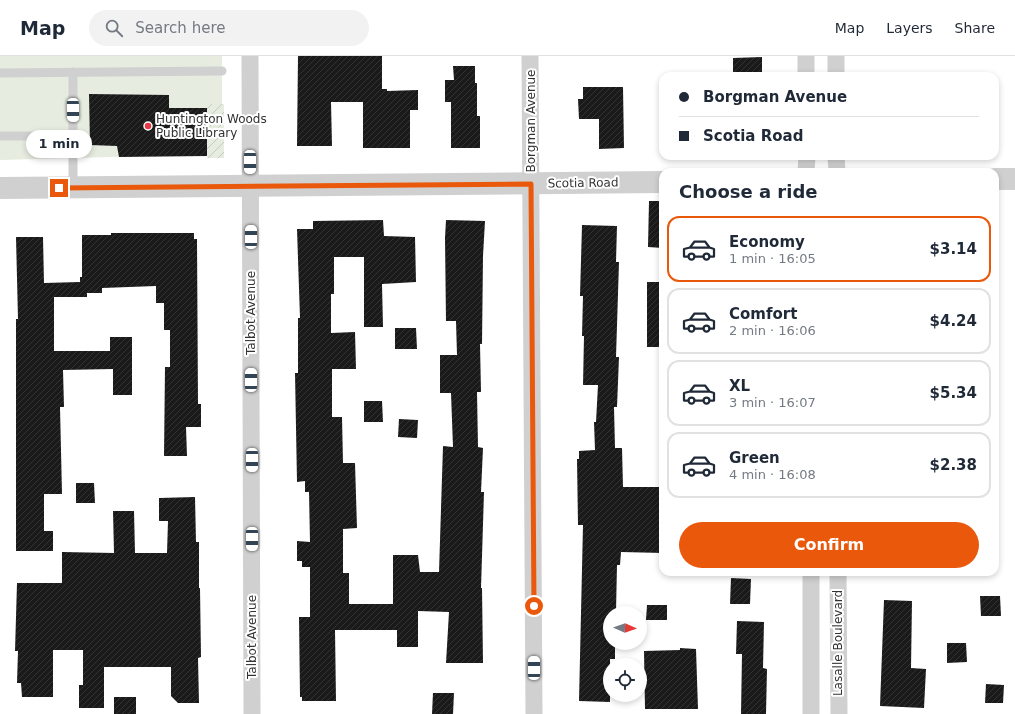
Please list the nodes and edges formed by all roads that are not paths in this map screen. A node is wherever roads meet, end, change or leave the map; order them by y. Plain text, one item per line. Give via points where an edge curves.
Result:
1 (250, 56) edge
2 (530, 56) edge
3 (806, 56) edge
4 (836, 56) edge
5 (222, 71) dead end
6 (73, 72) junction
7 (806, 72) edge
8 (836, 72) edge
9 (0, 73) edge
10 (0, 136) edge
11 (74, 136) junction
12 (999, 179) edge
13 (1015, 179) edge
14 (659, 182) edge
15 (531, 184) junction
16 (250, 186) junction
17 (0, 188) edge
18 (73, 188) junction
19 (811, 576) edge
20 (838, 576) edge
21 (252, 714) edge
22 (534, 714) edge
23 (811, 714) edge
24 (839, 714) edge

1 - 16 street, Talbot Avenue
2 - 15 street, Borgman Avenue
3 - 7 street
4 - 8 street
5 - 6 lane
6 - 9 lane
6 - 11 lane
10 - 11 lane
11 - 18 lane
12 - 13 street
14 - 15 street, Scotia Road
15 - 16 street, Scotia Road
15 - 22 street, Borgman Avenue
16 - 18 street, Scotia Road
16 - 21 street, Talbot Avenue
17 - 18 street, Scotia Road
19 - 23 street
20 - 24 street, Lasalle Boulevard

